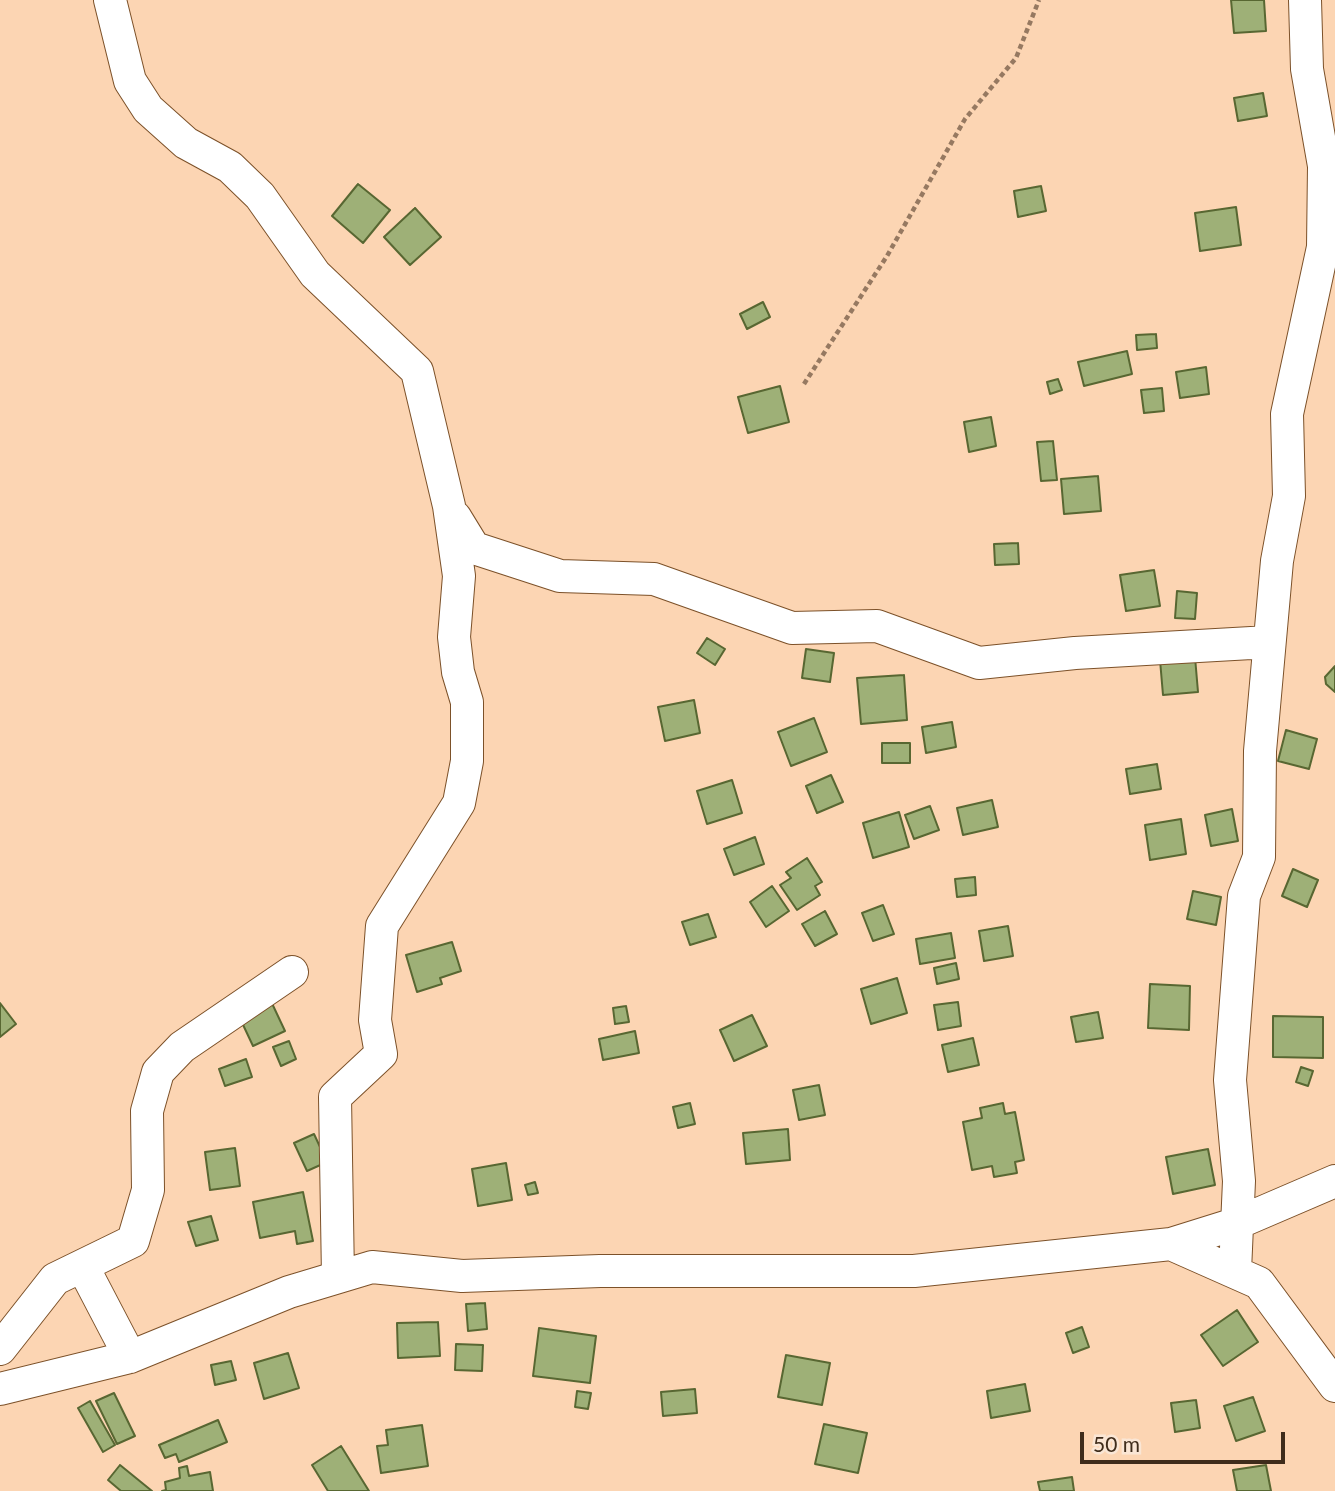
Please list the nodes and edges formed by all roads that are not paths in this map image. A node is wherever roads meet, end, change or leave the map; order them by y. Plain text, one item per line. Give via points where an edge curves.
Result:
1 (110, 0) edge
2 (1305, 0) edge
3 (449, 506) junction
4 (1269, 642) junction
5 (292, 972) dead end
6 (1335, 1181) edge
7 (1234, 1224) junction
8 (1171, 1244) junction
9 (83, 1266) junction
10 (1234, 1271) junction
11 (338, 1277) junction
12 (0, 1349) edge
13 (130, 1357) junction
14 (1335, 1386) edge
15 (0, 1389) edge

1 - 3 street via 130,81 148,109 186,143 230,167 260,196 315,274 417,371
2 - 4 street via 1307,69 1324,166 1323,247 1287,414 1289,496
3 - 4 street via 474,548 560,576 654,579 792,628 877,626 979,663
3 - 11 street via 459,576 454,627 458,672 467,702 467,761 459,803 382,926 376,1020 381,1054 335,1097
4 - 7 street via 1260,751 1259,857 1244,895 1230,1080 1239,1181
5 - 9 street via 182,1046 158,1072 147,1111 148,1190 133,1241
6 - 7 street
7 - 8 street
7 - 10 street
8 - 10 street
8 - 11 street via 914,1271 462,1276 372,1267
9 - 12 street via 55,1279
9 - 13 street
10 - 14 street via 1259,1283
11 - 13 street via 289,1292
13 - 15 street

